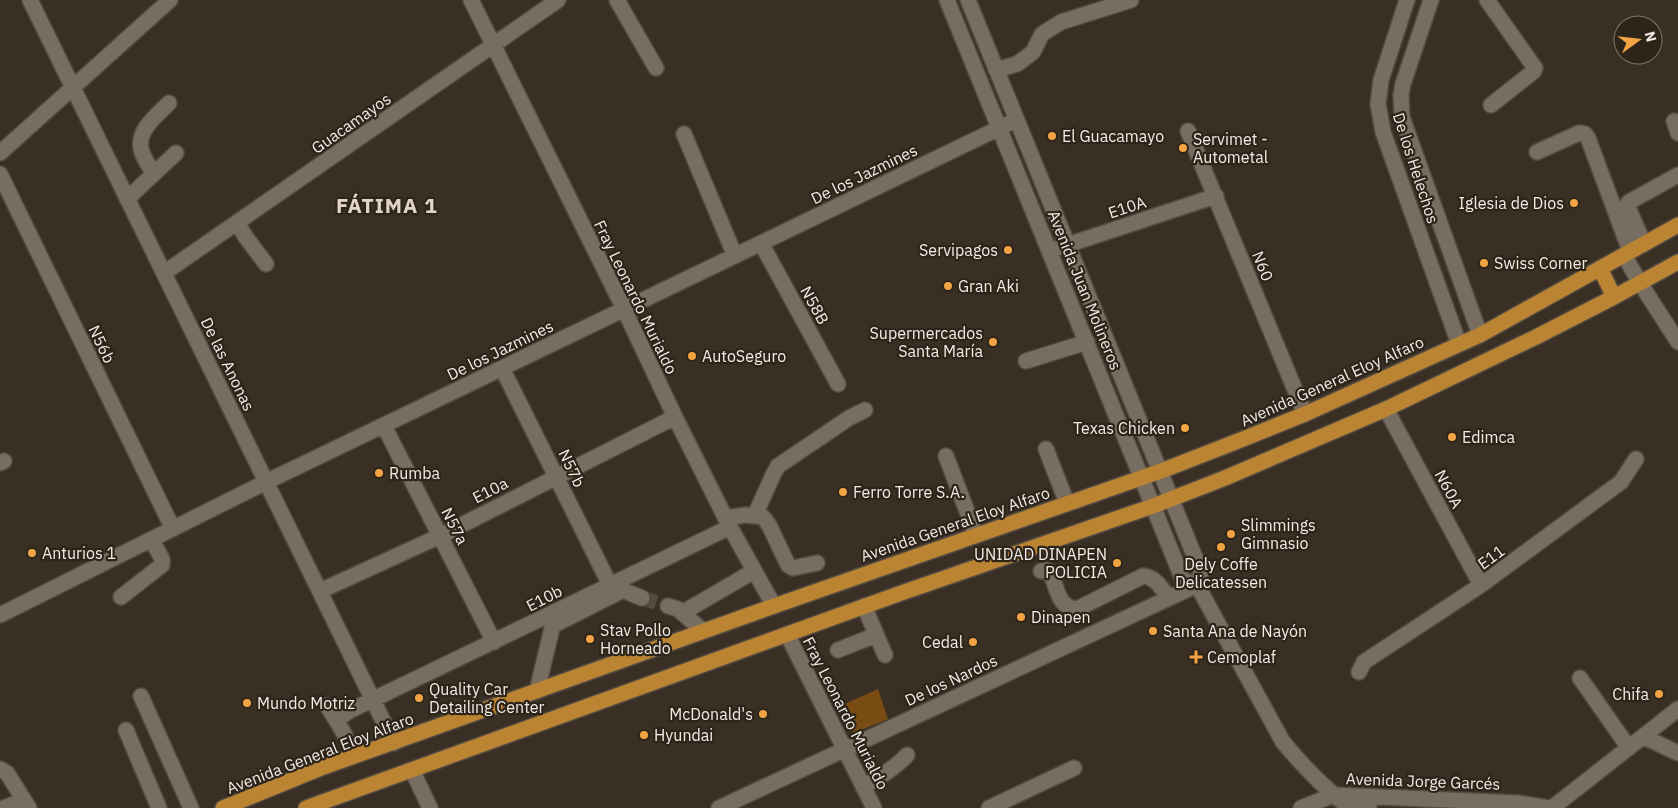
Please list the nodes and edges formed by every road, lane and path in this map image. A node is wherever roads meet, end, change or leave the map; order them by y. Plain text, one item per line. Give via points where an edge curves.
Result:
1 (30, 0) edge
2 (471, 0) edge
3 (556, 0) edge
4 (617, 0) edge
5 (947, 0) edge
6 (968, 0) edge
7 (1131, 0) edge
8 (1407, 0) edge
9 (1431, 0) edge
10 (1487, 0) edge
11 (168, 1) edge
12 (493, 46) junction
13 (656, 68) dead end
14 (996, 70) junction
15 (72, 87) junction
16 (169, 103) dead end
17 (1491, 105) dead end
18 (1016, 120) junction
19 (999, 129) junction
20 (1188, 131) dead end
21 (684, 134) dead end
22 (0, 152) edge
23 (1537, 152) dead end
24 (176, 153) dead end
25 (0, 174) edge
26 (154, 174) junction
27 (1678, 175) edge
28 (1216, 196) junction
29 (127, 198) junction
30 (238, 222) junction
31 (1678, 225) edge
32 (761, 244) junction
33 (1644, 244) junction
34 (1068, 245) junction
35 (1049, 250) junction
36 (1627, 253) junction
37 (735, 256) junction
38 (1678, 262) edge
39 (266, 264) dead end
40 (1600, 268) junction
41 (164, 273) junction
42 (1640, 283) junction
43 (1614, 297) junction
44 (624, 310) junction
45 (1480, 335) junction
46 (1087, 342) junction
47 (1678, 342) edge
48 (1459, 344) junction
49 (1026, 361) dead end
50 (502, 368) junction
51 (838, 384) dead end
52 (1386, 409) junction
53 (865, 410) dead end
54 (1305, 414) junction
55 (674, 417) junction
56 (384, 426) junction
57 (1046, 449) dead end
58 (946, 456) dead end
59 (1636, 459) dead end
60 (1161, 470) junction
61 (556, 476) junction
62 (1140, 477) junction
63 (266, 482) junction
64 (1171, 499) junction
65 (1067, 503) junction
66 (1154, 506) junction
67 (755, 515) junction
68 (728, 523) junction
69 (173, 529) junction
70 (976, 535) junction
71 (440, 536) junction
72 (152, 540) junction
73 (817, 563) dead end
74 (754, 570) junction
75 (1041, 571) dead end
76 (1481, 585) junction
77 (1197, 586) junction
78 (616, 587) junction
79 (320, 591) junction
80 (121, 597) dead end
81 (642, 598) tunnel mouth
82 (1169, 598) junction
83 (668, 606) tunnel mouth
84 (774, 606) junction
85 (864, 606) junction
86 (682, 613) junction
87 (0, 615) edge
88 (554, 618) junction
89 (703, 632) junction
90 (787, 634) junction
91 (876, 635) junction
92 (494, 642) junction
93 (838, 650) dead end
94 (885, 655) dead end
95 (1359, 672) dead end
96 (1580, 678) dead end
97 (537, 691) junction
98 (141, 696) dead end
99 (373, 700) junction
100 (327, 706) dead end
101 (1678, 709) edge
102 (336, 720) junction
103 (126, 730) dead end
104 (345, 735) dead end
105 (1644, 737) junction
106 (394, 743) junction
107 (1629, 748) junction
108 (844, 750) junction
109 (1678, 753) edge
110 (907, 755) dead end
111 (1074, 768) dead end
112 (0, 769) edge
113 (412, 770) junction
114 (863, 786) junction
115 (1333, 795) junction
116 (26, 804) edge
117 (315, 806) edge
118 (4, 808) edge
119 (159, 808) edge
120 (191, 808) edge
121 (223, 808) edge
122 (430, 808) edge
123 (722, 808) edge
124 (874, 808) edge
125 (989, 808) edge
126 (1301, 808) edge
127 (1350, 808) edge
128 (1369, 808) edge
129 (1550, 808) edge

1 - 15 street, De las Anonas
2 - 12 street, Fray Leonardo Murialdo
3 - 12 street, Guacamayos
4 - 13 street
5 - 19 street, Avenida Juan Molineros
6 - 14 street, Avenida Juan Molineros
7 - 14 street via 1061,22 1042,34 1033,52 1017,64
8 - 48 street, De los Helechos via 1381,80 1379,119
9 - 45 street, De los Helechos via 1403,84 1402,117
10 - 17 street via 1535,68
11 - 15 street
12 - 30 street, Guacamayos
12 - 44 street, Fray Leonardo Murialdo
14 - 18 street, Avenida Juan Molineros
15 - 22 street
15 - 29 street, De las Anonas
16 - 26 street via 146,127 141,141 141,149
18 - 19 street, De los Jazmines
18 - 34 street, Avenida Juan Molineros
19 - 32 street, De los Jazmines
19 - 35 street, Avenida Juan Molineros
20 - 28 street, N60
21 - 37 street
23 - 36 street via 1580,133 1585,134
24 - 26 street
25 - 69 street, N56b
26 - 29 street
27 - 33 street via 1627,205
28 - 34 street, E10A
28 - 54 street, N60
29 - 41 street, De las Anonas
30 - 39 street
30 - 41 street, Guacamayos
31 - 33 main road, Avenida General Eloy Alfaro
32 - 37 street, De los Jazmines
32 - 51 street, N58B
33 - 36 main road, Avenida General Eloy Alfaro
34 - 35 street, E10A
34 - 60 street, Avenida Juan Molineros
35 - 46 street, Avenida Juan Molineros
36 - 40 main road, Avenida General Eloy Alfaro
36 - 42 street
37 - 44 street, De los Jazmines
38 - 42 main road
40 - 43 main road
40 - 45 main road, Avenida General Eloy Alfaro
41 - 63 street, De las Anonas
42 - 43 main road
42 - 47 street
43 - 52 main road
44 - 50 street, De los Jazmines
44 - 55 street, Fray Leonardo Murialdo
45 - 48 main road, Avenida General Eloy Alfaro
46 - 49 street
46 - 62 street, Avenida Juan Molineros
48 - 54 main road, Avenida General Eloy Alfaro
50 - 56 street, De los Jazmines
50 - 61 street, N57b
52 - 64 main road
52 - 76 street, N60A
53 - 67 street via 778,466
54 - 60 main road, Avenida General Eloy Alfaro
55 - 61 street, E10a
55 - 68 street, Fray Leonardo Murialdo
56 - 63 street, De los Jazmines
56 - 71 street, N57a
57 - 65 street
58 - 70 street
59 - 76 street, E11 via 1620,482
60 - 62 main road, Avenida General Eloy Alfaro
60 - 64 street, Avenida Juan Molineros
61 - 71 street, E10a
61 - 78 street, N57b
62 - 65 main road, Avenida General Eloy Alfaro
62 - 66 street, Avenida Juan Molineros
63 - 69 street, De los Jazmines
63 - 79 street, De las Anonas
64 - 66 main road
64 - 77 street, Avenida Juan Molineros via 1201,572
65 - 70 main road, Avenida General Eloy Alfaro
66 - 77 street, Avenida Juan Molineros via 1183,580
66 - 85 main road
67 - 68 street, E10b
67 - 73 street via 763,517 769,525 788,565 793,568
68 - 74 street, Fray Leonardo Murialdo
68 - 78 street, E10b
69 - 72 street, De los Jazmines
70 - 84 main road, Avenida General Eloy Alfaro
71 - 79 street, E10a
71 - 92 street, N57a
72 - 80 street via 162,564
72 - 87 street, De los Jazmines
74 - 84 street, Fray Leonardo Murialdo
74 - 86 street
75 - 82 street via 1050,573 1062,603 1070,609 1077,609 1143,576 1155,580
76 - 95 street, E11 via 1364,662
77 - 82 street, De los Nardos
77 - 115 street, Avenida Juan Molineros via 1283,742
78 - 81 street
78 - 88 street, E10b
79 - 99 street, De las Anonas
82 - 108 street, De los Nardos
83 - 86 street
84 - 89 main road, Avenida General Eloy Alfaro
85 - 90 main road
85 - 91 street
86 - 89 street
88 - 92 street, E10b
88 - 97 street
89 - 97 main road, Avenida General Eloy Alfaro
90 - 108 street, Fray Leonardo Murialdo
90 - 113 main road
91 - 93 street
91 - 94 street
92 - 99 street, E10b
96 - 107 street
97 - 106 main road, Avenida General Eloy Alfaro
98 - 120 street
99 - 102 street, E10b
99 - 106 street, De las Anonas
100 - 102 street
101 - 105 street
102 - 104 street
103 - 119 street
105 - 107 street
105 - 109 street
106 - 121 main road, Avenida General Eloy Alfaro via 321,768
107 - 129 street
108 - 114 street, Fray Leonardo Murialdo
108 - 123 street, De los Nardos
110 - 114 street
111 - 125 street
112 - 116 street via 7,773
113 - 117 main road
113 - 122 street
114 - 124 street, Fray Leonardo Murialdo
115 - 126 street
115 - 127 street, Avenida Juan Molineros
115 - 128 street, Avenida Jorge Garcés
115 - 129 street, Avenida Jorge Garcés via 1518,803
116 - 118 street

